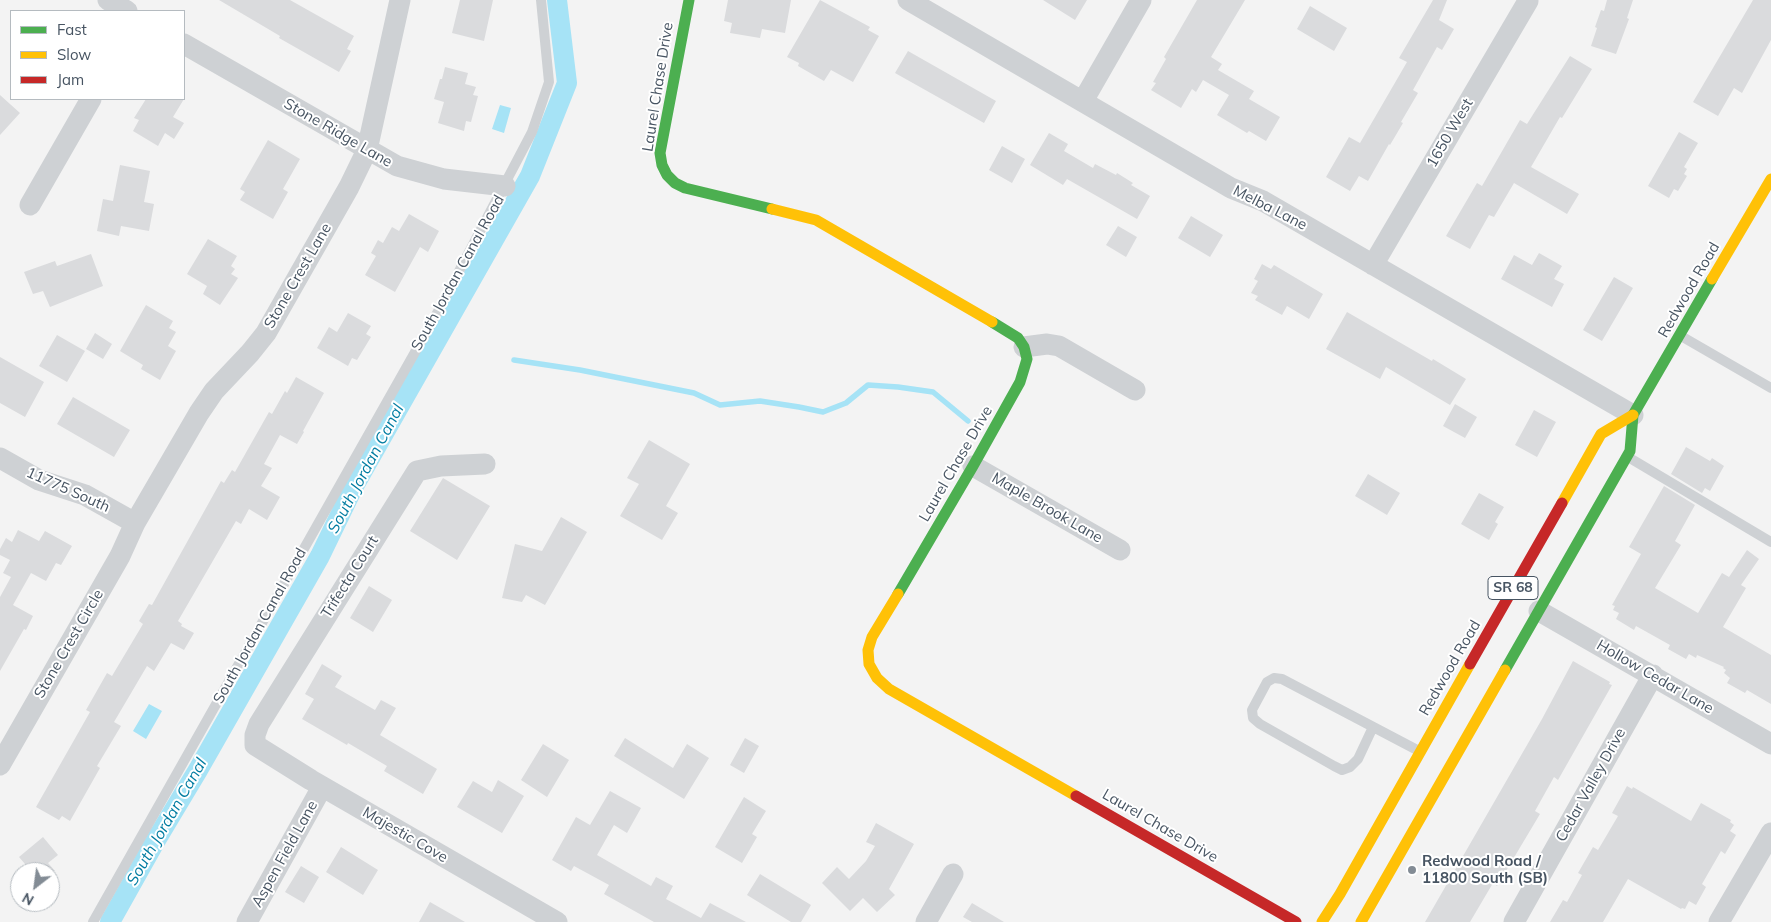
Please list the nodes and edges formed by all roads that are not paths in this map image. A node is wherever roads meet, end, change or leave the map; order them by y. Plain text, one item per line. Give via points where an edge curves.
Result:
1 (108, 0) edge
2 (400, 0) edge
3 (541, 0) edge
4 (689, 0) edge
5 (908, 0) edge
6 (1140, 0) edge
7 (1528, 1) edge
8 (125, 10) edge
9 (185, 45) edge
10 (90, 100) edge
11 (1083, 101) junction
12 (367, 150) junction
13 (1771, 179) edge
14 (505, 186) junction
15 (30, 205) dead end
16 (1373, 265) junction
17 (1680, 335) junction
18 (1024, 347) junction
19 (1771, 388) edge
20 (1135, 390) dead end
21 (1633, 415) junction
22 (1627, 457) junction
23 (0, 458) edge
24 (485, 464) dead end
25 (973, 466) junction
26 (135, 523) junction
27 (1771, 542) edge
28 (1120, 550) dead end
29 (1539, 611) junction
30 (1653, 675) junction
31 (1374, 727) junction
32 (1771, 744) edge
33 (256, 745) joint
34 (1420, 752) junction
35 (0, 764) edge
36 (322, 787) junction
37 (1771, 833) edge
38 (952, 874) dead end
39 (929, 921) edge
40 (93, 922) edge
41 (247, 922) edge
42 (557, 922) edge
43 (1296, 922) edge
44 (1322, 922) edge
45 (1362, 922) edge
46 (1514, 922) edge
47 (1719, 922) edge

1 - 8 street
2 - 12 street, Stone Crest Lane
3 - 14 lane, South Jordan Canal Road via 548,82 532,132
4 - 18 main road, Laurel Chase Drive via 660,153 667,175 685,188 816,220 1008,331
5 - 11 street, Melba Lane
6 - 11 street
7 - 16 street, 1650 West
9 - 12 street, Stone Ridge Lane
10 - 15 street
11 - 16 street, Melba Lane via 1231,188 1263,201
12 - 14 street, Stone Ridge Lane via 420,174
12 - 26 street, Stone Crest Lane via 266,333 214,391
13 - 17 main road, Redwood Road / SR 68
14 - 40 lane, South Jordan Canal Road via 436,315
16 - 21 street, Melba Lane
17 - 19 lane
17 - 21 main road, Redwood Road / SR 68
18 - 20 street via 1059,346
18 - 25 main road, Laurel Chase Drive via 1027,359 1024,372
21 - 22 main road, Redwood Road / SR 68
21 - 34 main road, Redwood Road / SR 68 via 1601,434
22 - 27 lane
22 - 29 main road, Redwood Road / SR 68
23 - 26 street, 11775 South via 39,480 85,494
24 - 33 street, Trifecta Court via 441,466 417,471 259,724
25 - 28 street, Maple Brook Lane
25 - 43 main road, Laurel Chase Drive via 872,637 868,650 869,664 877,678 889,689
26 - 35 street, Stone Crest Circle via 120,556
29 - 30 street, Hollow Cedar Lane
29 - 45 main road, Redwood Road / SR 68
30 - 32 street, Hollow Cedar Lane
30 - 46 street, Cedar Valley Drive
31 - 31 lane via 1282,678 1267,682 1252,710 1253,718 1260,724 1342,770 1358,760
31 - 34 lane
33 - 36 street, Majestic Cove
34 - 44 main road, Redwood Road / SR 68
36 - 41 street, Aspen Field Lane
36 - 42 street, Majestic Cove
37 - 47 street
38 - 39 street

